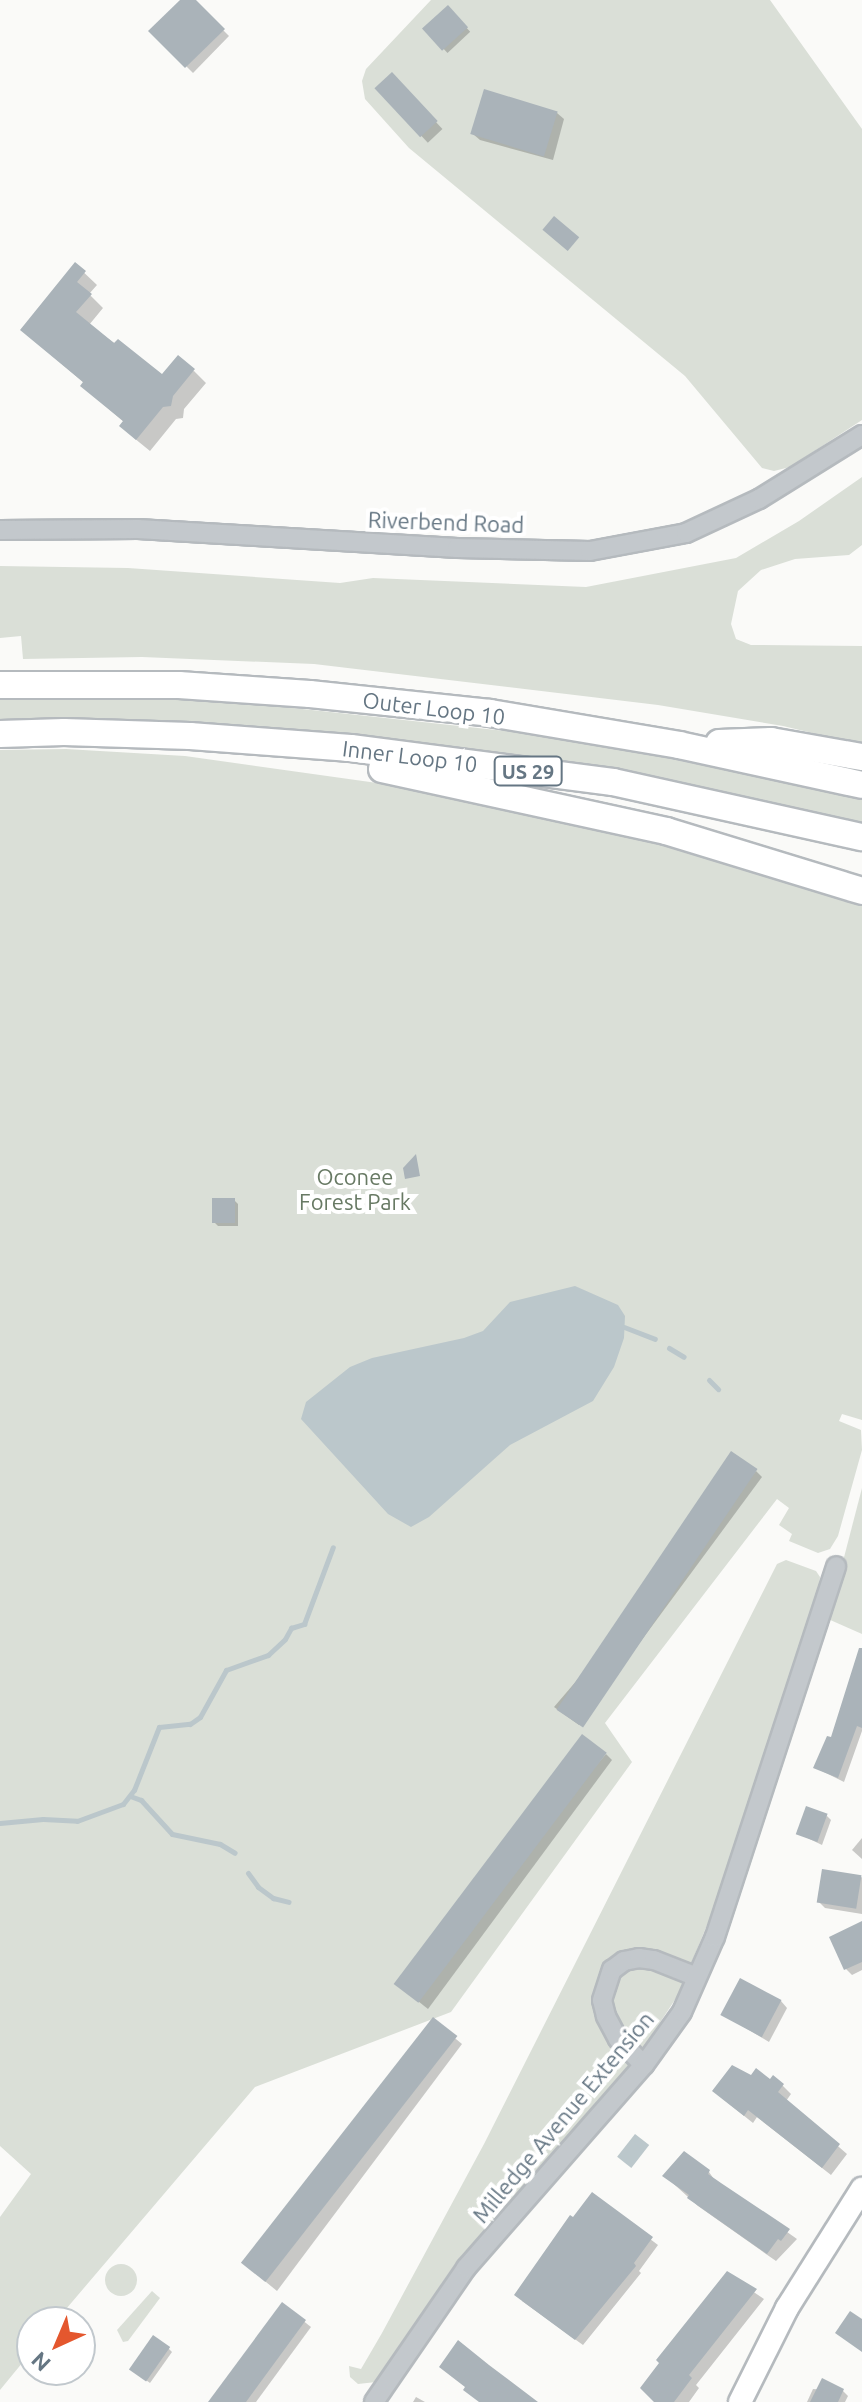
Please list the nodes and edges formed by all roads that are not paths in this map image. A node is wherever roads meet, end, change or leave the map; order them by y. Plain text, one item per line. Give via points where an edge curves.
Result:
1 (862, 435) edge
2 (0, 530) edge
3 (0, 685) edge
4 (0, 734) edge
5 (190, 736) junction
6 (679, 745) junction
7 (862, 757) edge
8 (862, 785) edge
9 (862, 837) edge
10 (862, 891) edge
11 (836, 1566) dead end
12 (697, 1977) junction
13 (644, 2065) junction
14 (862, 2189) edge
15 (374, 2402) edge
16 (740, 2402) edge

1 - 2 street, Riverbend Road via 759,499 686,533 590,551 138,529
3 - 6 highway, Outer Loop 10 / US 29 via 179,685 310,694 490,713
4 - 5 highway, Inner Loop 10 / US 29
5 - 9 highway, Inner Loop 10 / US 29 via 351,748 613,782
5 - 10 highway via 552,804 666,831
6 - 7 highway via 771,741
6 - 8 highway, Outer Loop 10 / US 29
11 - 12 street, Milledge Avenue Extension via 766,1789
12 - 13 street, Milledge Avenue Extension via 682,2012
12 - 13 street via 639,1958 612,1970 602,2000 606,2016 618,2039
13 - 15 street, Milledge Avenue Extension via 466,2268
14 - 16 main road via 787,2308

